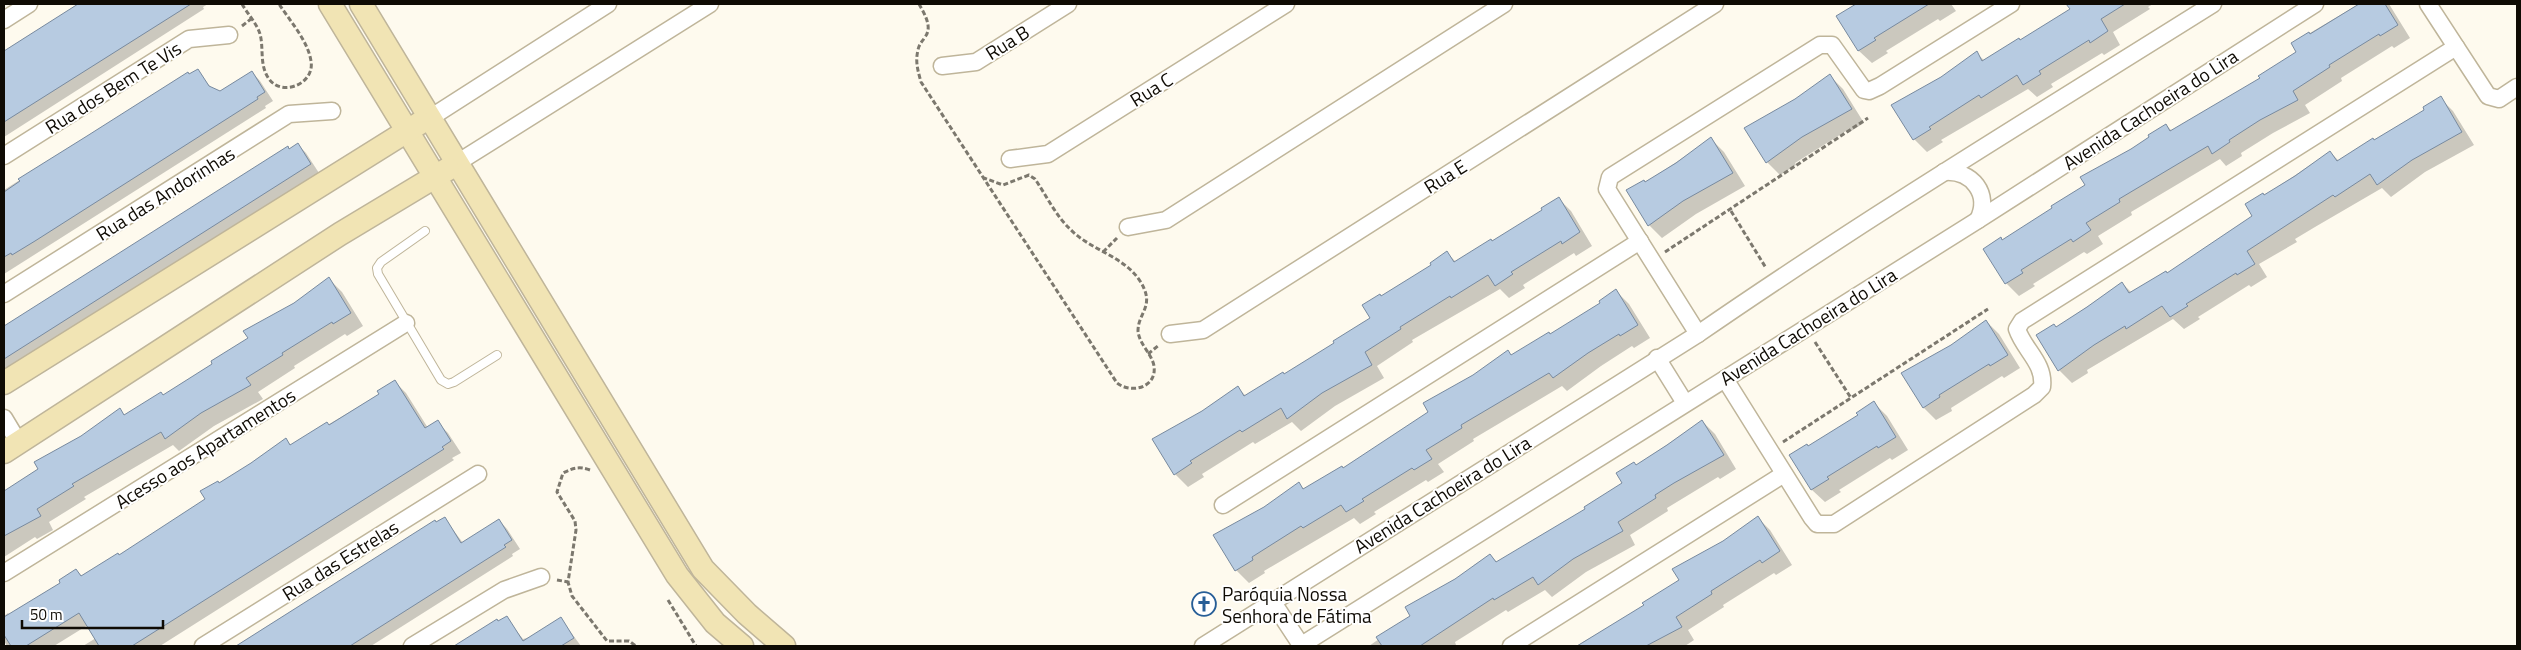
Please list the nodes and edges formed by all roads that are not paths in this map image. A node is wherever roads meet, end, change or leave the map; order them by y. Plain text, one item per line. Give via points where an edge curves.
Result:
1 (30, 4) edge
2 (330, 4) edge
3 (361, 4) edge
4 (608, 4) edge
5 (710, 4) edge
6 (1068, 4) edge
7 (1286, 4) edge
8 (1504, 4) edge
9 (2010, 4) edge
10 (2213, 4) edge
11 (2315, 4) edge
12 (2428, 4) edge
13 (1709, 5) edge
14 (4, 20) edge
15 (229, 35) dead end
16 (2456, 47) junction
17 (942, 66) dead end
18 (2517, 87) edge
19 (332, 111) dead end
20 (430, 118) junction
21 (408, 132) junction
22 (4, 156) edge
23 (1010, 159) dead end
24 (457, 163) junction
25 (1944, 172) junction
26 (434, 177) junction
27 (1978, 220) junction
28 (1128, 227) dead end
29 (425, 231) dead end
30 (1640, 241) junction
31 (4, 294) edge
32 (406, 323) junction
33 (1170, 334) dead end
34 (1698, 334) junction
35 (497, 355) dead end
36 (1657, 358) junction
37 (1725, 379) junction
38 (4, 383) edge
39 (1685, 404) junction
40 (4, 418) edge
41 (11, 448) edge
42 (478, 474) dead end
43 (1784, 474) junction
44 (1223, 504) dead end
45 (4, 573) edge
46 (541, 577) dead end
47 (1272, 602) junction
48 (203, 646) edge
49 (412, 646) edge
50 (742, 646) edge
51 (784, 646) edge
52 (1203, 646) edge
53 (1301, 646) edge
54 (1511, 646) edge

1 - 14 street
2 - 21 street
3 - 20 street
4 - 20 street
5 - 24 street
6 - 17 street, Rua B via 976,62
7 - 23 street, Rua C via 1048,154
8 - 28 street via 1166,220
9 - 30 street via 1873,89 1864,90 1837,50 1827,43 1702,118 1610,178 1607,189
10 - 25 street, Avenida Cachoeira do Lira
11 - 27 street, Avenida Cachoeira do Lira
12 - 16 street
13 - 33 street, Rua E via 1203,330
15 - 22 street, Rua dos Bem Te Vis via 189,39
16 - 18 street via 2488,96 2499,99
16 - 43 street via 2022,320 2017,329 2041,368 2042,387 1834,524 1817,524
19 - 31 street, Rua das Andorinhas via 289,114
20 - 21 street
20 - 24 street
21 - 26 street
21 - 38 street
24 - 26 street
24 - 51 street via 703,569
25 - 27 street via 1963,173 1977,185 1983,203
25 - 34 street, Avenida Cachoeira do Lira
26 - 41 street
26 - 50 street via 676,575 715,623
27 - 37 street, Avenida Cachoeira do Lira
29 - 32 lane via 377,268
30 - 34 street
30 - 44 street
32 - 35 lane via 441,380 448,384
32 - 45 street, Acesso aos Apartamentos
34 - 36 street, Avenida Cachoeira do Lira
36 - 39 street
36 - 47 street, Avenida Cachoeira do Lira
37 - 39 street, Avenida Cachoeira do Lira
37 - 43 street
39 - 53 street, Avenida Cachoeira do Lira
40 - 41 street
42 - 48 street, Rua das Estrelas
43 - 54 street
46 - 49 street via 504,590
47 - 52 street, Avenida Cachoeira do Lira
47 - 53 street

